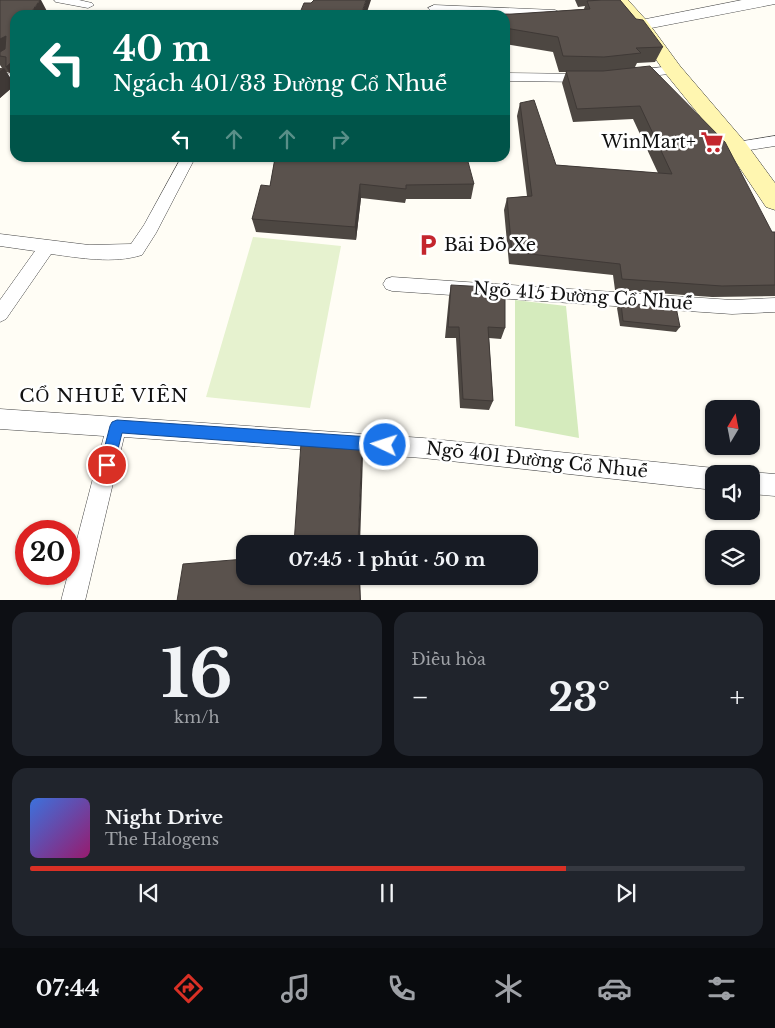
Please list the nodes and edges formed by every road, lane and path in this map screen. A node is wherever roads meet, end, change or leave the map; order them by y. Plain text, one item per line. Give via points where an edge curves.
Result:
1 (60, 0) edge
2 (769, 0) edge
3 (92, 2) edge
4 (619, 6) edge
5 (434, 8) dead end
6 (82, 10) edge
7 (487, 10) edge
8 (510, 11) edge
9 (566, 13) edge
10 (641, 25) junction
11 (673, 70) junction
12 (625, 75) edge
13 (510, 77) edge
14 (598, 78) edge
15 (775, 142) edge
16 (737, 147) junction
17 (186, 162) edge
18 (775, 202) edge
19 (0, 240) edge
20 (47, 247) junction
21 (392, 284) dead end
22 (775, 305) edge
23 (0, 314) edge
24 (0, 419) edge
25 (117, 426) junction
26 (705, 478) edge
27 (760, 484) edge
28 (775, 485) edge
29 (73, 600) edge

1 - 3 lane
2 - 10 street
3 - 6 lane
4 - 10 main road
5 - 7 lane
8 - 9 lane
10 - 11 main road
11 - 12 lane
11 - 16 main road
13 - 14 lane
15 - 16 lane
16 - 18 main road
17 - 20 lane via 136,250 117,253
19 - 20 lane
20 - 23 lane
21 - 22 lane, Ngõ 415 Đường Cổ Nhuế via 732,307
24 - 25 lane, Ngõ 401 Đường Cổ Nhuế
25 - 26 lane, Ngõ 401 Đường Cổ Nhuế via 423,448
25 - 29 lane
27 - 28 lane

